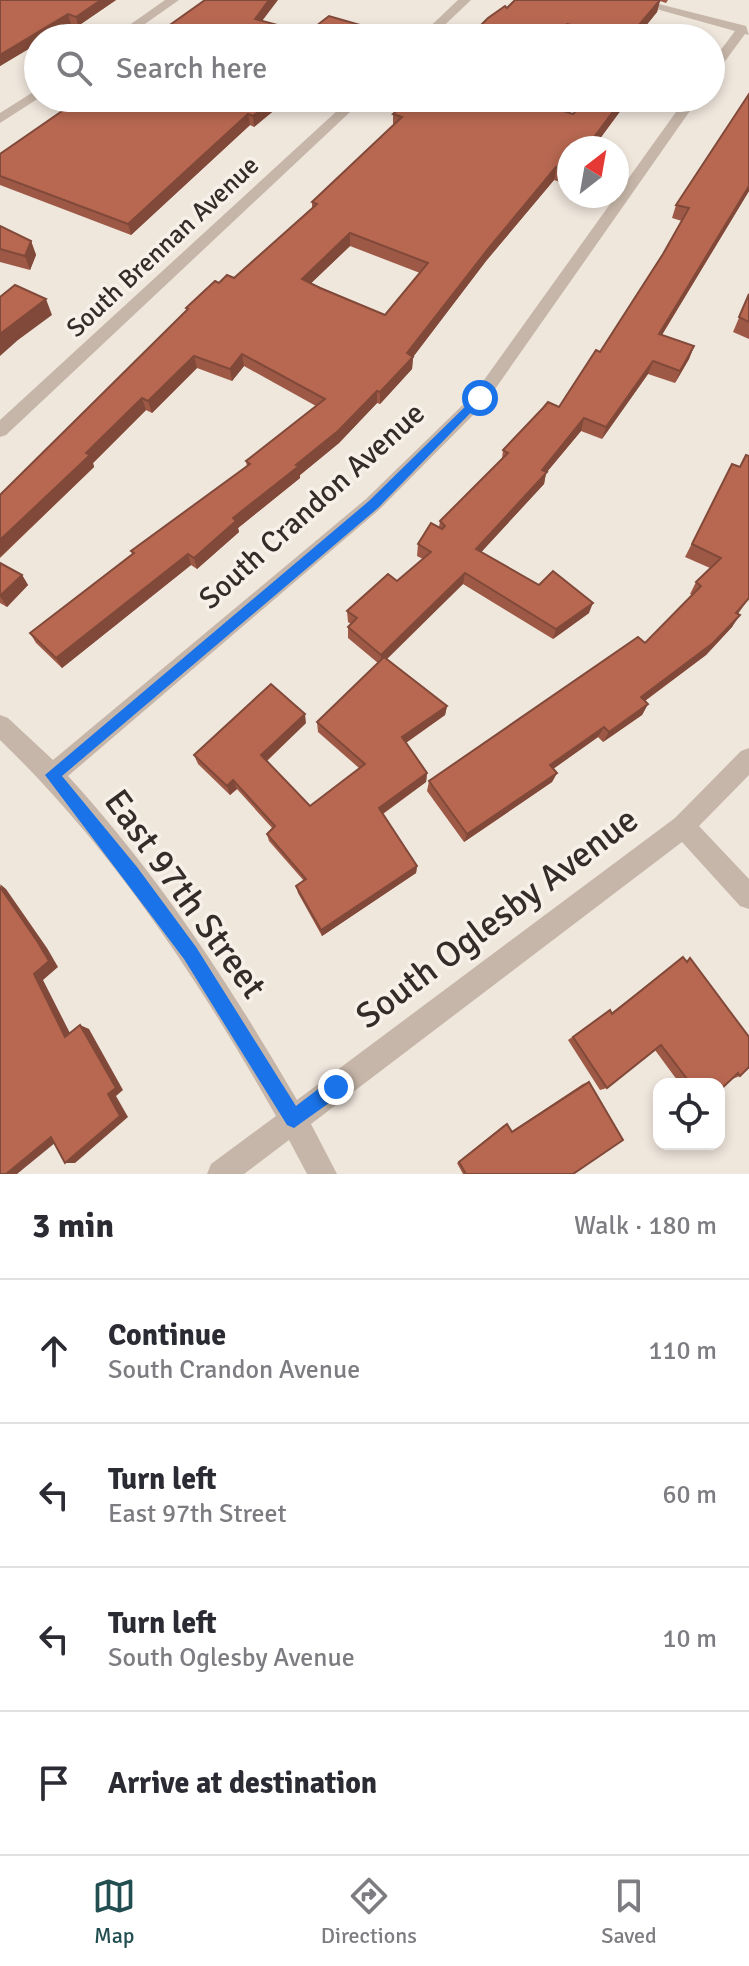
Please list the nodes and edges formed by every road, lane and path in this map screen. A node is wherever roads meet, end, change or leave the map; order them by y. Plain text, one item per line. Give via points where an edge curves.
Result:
1 (173, 0) edge
2 (465, 0) edge
3 (630, 0) edge
4 (138, 24) edge
5 (439, 24) edge
6 (722, 24) edge
7 (725, 25) edge
8 (745, 30) edge
9 (725, 55) edge
10 (24, 103) edge
11 (344, 112) edge
12 (683, 112) edge
13 (0, 119) edge
14 (0, 430) edge
15 (0, 725) edge
16 (749, 759) edge
17 (52, 775) junction
18 (683, 826) junction
19 (749, 897) edge
20 (294, 1119) junction
21 (221, 1174) edge
22 (323, 1174) edge

1 - 4 street
2 - 5 street
3 - 6 street
7 - 8 street
8 - 9 street
10 - 13 street
11 - 14 street, South Brennan Avenue
12 - 17 street, South Crandon Avenue via 480,398 373,504
15 - 17 street, East 97th Street
16 - 18 street, South Oglesby Avenue
17 - 20 street, East 97th Street via 190,953
18 - 19 street
18 - 20 street, South Oglesby Avenue
20 - 21 street
20 - 22 street

